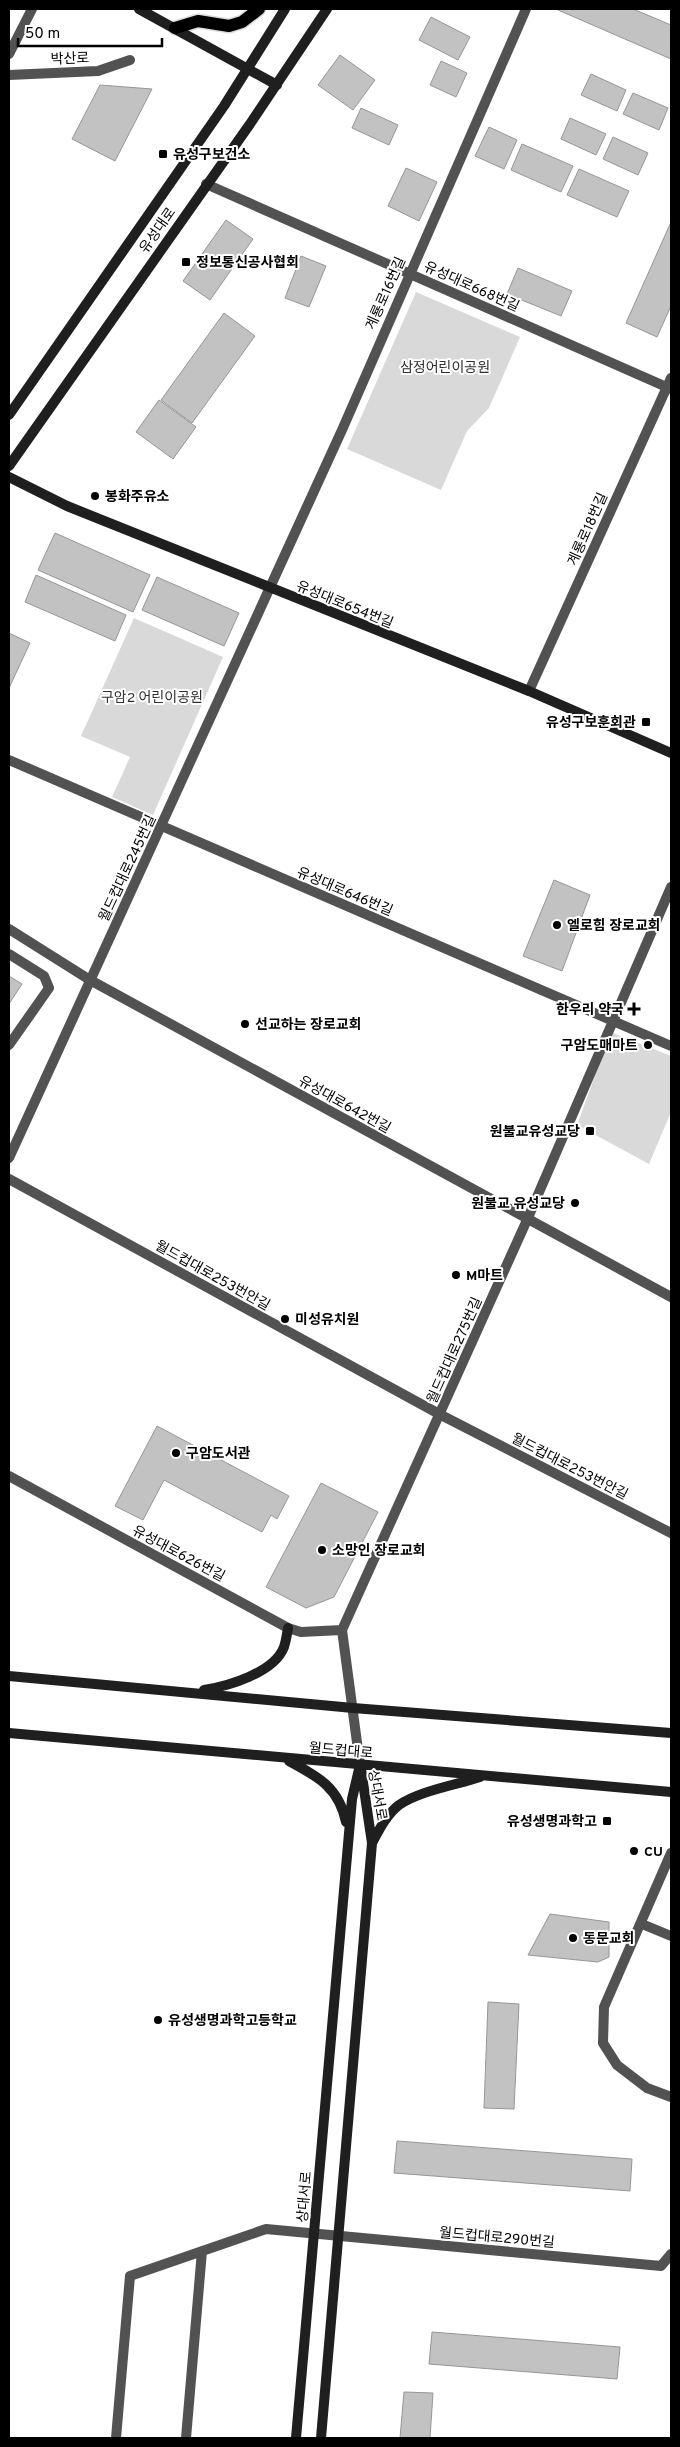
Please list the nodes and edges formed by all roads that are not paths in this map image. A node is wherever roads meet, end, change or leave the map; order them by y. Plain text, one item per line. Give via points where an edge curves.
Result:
1 (32, 9) edge
2 (139, 9) edge
3 (259, 9) edge
4 (285, 9) edge
5 (327, 9) edge
6 (526, 9) edge
7 (175, 28) junction
8 (9, 54) edge
9 (130, 60) dead end
10 (249, 69) junction
11 (9, 75) edge
12 (277, 85) junction
13 (206, 184) junction
14 (408, 274) junction
15 (670, 385) edge
16 (9, 415) edge
17 (9, 466) edge
18 (9, 478) edge
19 (270, 589) junction
20 (529, 692) junction
21 (671, 753) edge
22 (9, 760) edge
23 (161, 827) junction
24 (671, 887) edge
25 (9, 929) edge
26 (9, 954) edge
27 (90, 980) junction
28 (612, 1020) junction
29 (9, 1046) edge
30 (671, 1046) edge
31 (9, 1158) edge
32 (9, 1179) edge
33 (527, 1220) junction
34 (671, 1297) edge
35 (441, 1415) junction
36 (9, 1476) edge
37 (671, 1533) edge
38 (288, 1628) junction
39 (342, 1630) junction
40 (9, 1676) edge
41 (192, 1692) junction
42 (353, 1708) junction
43 (9, 1733) edge
44 (671, 1733) edge
45 (284, 1758) junction
46 (360, 1765) junction
47 (486, 1776) junction
48 (671, 1792) edge
49 (349, 1836) junction
50 (372, 1843) junction
51 (671, 1853) edge
52 (642, 1924) junction
53 (671, 1936) edge
54 (671, 2097) edge
55 (314, 2233) junction
56 (339, 2236) junction
57 (202, 2251) junction
58 (671, 2254) edge
59 (116, 2438) edge
60 (186, 2438) edge
61 (296, 2438) edge
62 (321, 2438) edge

1 - 8 street
2 - 7 street
3 - 7 main road via 242,22 229,26 198,22
4 - 10 street, 유성대로
5 - 12 street, 유성대로
6 - 14 street, 계룡로16번길
7 - 10 street
9 - 11 street, 박산로 via 98,71
10 - 12 street
10 - 16 street, 유성대로
12 - 13 street, 유성대로
13 - 14 street, 유성대로668번길
13 - 17 street, 유성대로
14 - 15 street, 유성대로668번길
14 - 19 street, 계룡로16번길
15 - 20 street, 계룡로18번길
18 - 19 street, 유성대로654번길 via 67,506
19 - 20 street, 유성대로654번길
19 - 23 street, 월드컵대로245번길
20 - 21 street, 유성대로654번길
22 - 23 street, 유성대로646번길
23 - 27 street, 월드컵대로245번길
23 - 28 street, 유성대로646번길
24 - 28 street, 월드컵대로275번길
25 - 27 street, 유성대로642번길
26 - 29 street via 44,976 49,988
27 - 31 street, 월드컵대로245번길
27 - 33 street, 유성대로642번길
28 - 30 street, 유성대로646번길
28 - 33 street, 월드컵대로275번길
32 - 35 street, 월드컵대로253번안길
33 - 34 street, 유성대로642번길
33 - 35 street, 월드컵대로275번길
35 - 37 street, 월드컵대로253번안길
35 - 39 street, 월드컵대로275번길
36 - 38 street, 유성대로626번길
38 - 39 street, 유성대로626번길 via 301,1632
38 - 41 street via 284,1648 266,1667 234,1685
39 - 42 street
40 - 41 street
41 - 42 street
42 - 44 street
42 - 46 street
43 - 45 street, 월드컵대로
45 - 46 street, 월드컵대로
45 - 49 street via 316,1775 336,1793
46 - 47 street, 월드컵대로
46 - 49 street, 상대서로 via 352,1799
46 - 50 street, 상대서로
47 - 48 street, 월드컵대로
47 - 50 street via 418,1794 398,1806
49 - 55 street, 상대서로
50 - 56 street, 상대서로
51 - 52 street
52 - 53 street
52 - 54 street via 604,2007 603,2043 617,2066 647,2088
55 - 56 street, 월드컵대로290번길
55 - 57 street, 월드컵대로290번길 via 266,2229
55 - 61 street, 상대서로
56 - 58 street, 월드컵대로290번길 via 661,2266
56 - 62 street, 상대서로
57 - 59 street, 월드컵대로290번길 via 130,2276
57 - 60 street

